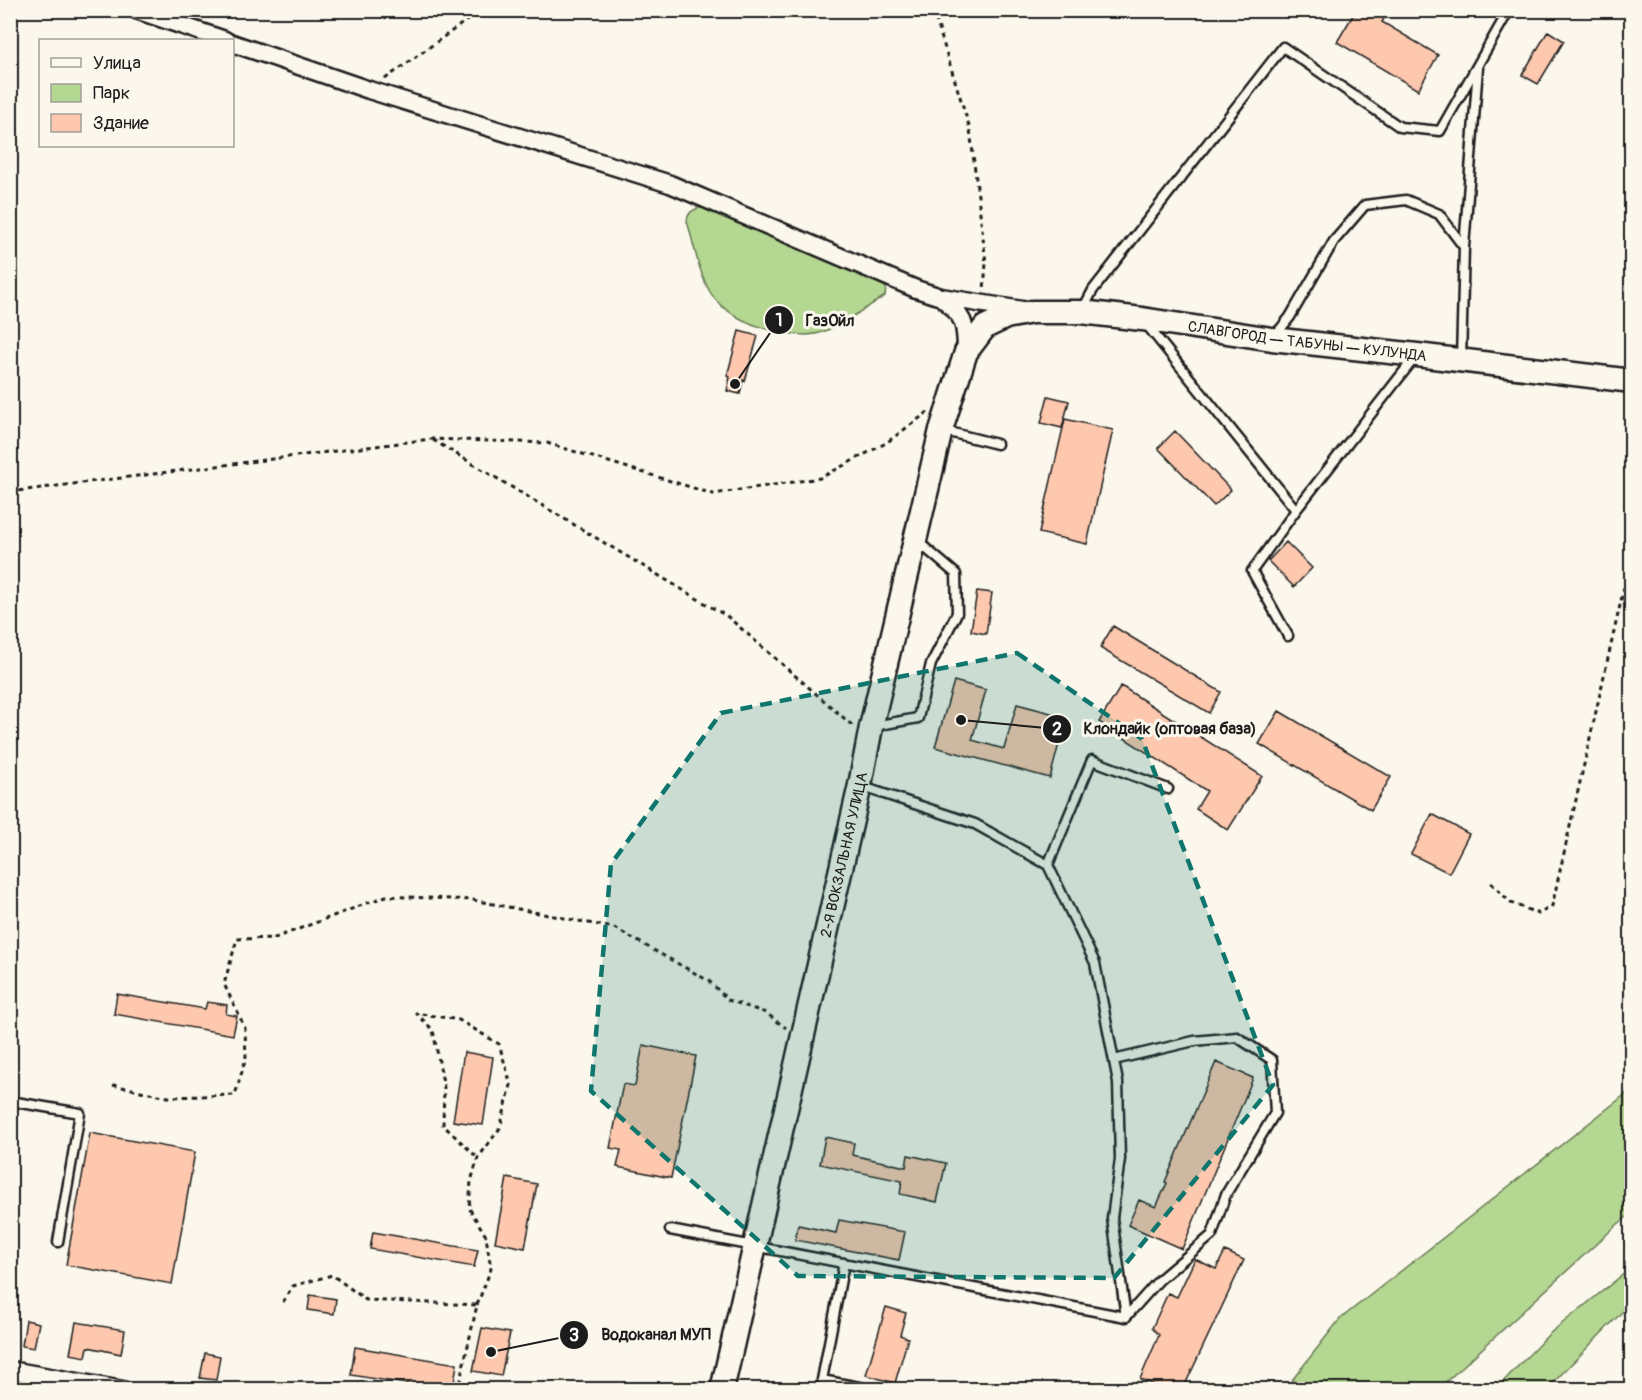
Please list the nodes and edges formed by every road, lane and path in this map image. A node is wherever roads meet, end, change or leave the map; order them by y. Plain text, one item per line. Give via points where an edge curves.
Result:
1 (136, 10) edge
2 (481, 10) edge
3 (933, 10) edge
4 (1509, 10) edge
5 (168, 16) edge
6 (223, 39) edge
7 (234, 44) edge
8 (1478, 65) junction
9 (369, 90) junction
10 (1464, 247) junction
11 (941, 297) junction
12 (983, 304) junction
13 (1032, 312) junction
14 (1081, 312) junction
15 (1142, 319) junction
16 (985, 327) joint
17 (1272, 339) junction
18 (966, 352) junction
19 (1418, 355) junction
20 (1461, 360) junction
21 (1632, 381) edge
22 (931, 410) dead end
23 (941, 430) junction
24 (431, 439) junction
25 (997, 444) dead end
26 (10, 492) edge
27 (1296, 510) junction
28 (916, 540) junction
29 (1632, 552) edge
30 (1288, 636) dead end
31 (870, 733) junction
32 (860, 785) junction
33 (1168, 789) dead end
34 (1048, 865) junction
35 (1491, 883) dead end
36 (802, 1040) junction
37 (1114, 1060) junction
38 (113, 1085) dead end
39 (10, 1101) edge
40 (478, 1158) junction
41 (670, 1230) dead end
42 (58, 1242) dead end
43 (754, 1246) junction
44 (844, 1263) junction
45 (283, 1302) dead end
46 (477, 1305) junction
47 (1126, 1317) junction
48 (10, 1370) edge
49 (123, 1389) edge
50 (458, 1389) edge
51 (722, 1389) edge
52 (870, 1389) edge

1 - 5 street
2 - 9 path
3 - 12 path via 970,129 986,263
4 - 8 lane
5 - 6 street
7 - 9 street
8 - 10 lane
8 - 14 lane via 1440,131 1400,127 1282,47 1093,290
9 - 11 street via 670,184
10 - 17 lane via 1439,214 1406,200 1365,205 1334,242 1290,317
10 - 20 lane
11 - 12 street
11 - 18 street via 963,320
12 - 13 street
13 - 14 main road, СЛАВГОРОД — ТАБУНЫ — КУЛУНДА
13 - 16 main road, СЛАВГОРОД — ТАБУНЫ — КУЛУНДА via 1006,317
14 - 15 main road, СЛАВГОРОД — ТАБУНЫ — КУЛУНДА
15 - 17 main road, СЛАВГОРОД — ТАБУНЫ — КУЛУНДА
15 - 27 lane
16 - 18 main road, 2-Я ВОКЗАЛЬНАЯ УЛИЦА
17 - 19 main road, СЛАВГОРОД — ТАБУНЫ — КУЛУНДА
18 - 23 main road, 2-Я ВОКЗАЛЬНАЯ УЛИЦА
19 - 20 main road, СЛАВГОРОД — ТАБУНЫ — КУЛУНДА
19 - 27 lane
20 - 21 main road, СЛАВГОРОД — ТАБУНЫ — КУЛУНДА
22 - 24 path via 886,443 820,478 713,494 547,443
23 - 25 lane
23 - 28 main road, 2-Я ВОКЗАЛЬНАЯ УЛИЦА
24 - 26 path
24 - 31 path via 728,617
27 - 30 lane via 1252,571
28 - 31 main road, 2-Я ВОКЗАЛЬНАЯ УЛИЦА
28 - 31 lane via 956,574 957,613 931,664 918,717
29 - 35 path via 1552,906 1539,914 1511,903
31 - 32 main road, 2-Я ВОКЗАЛЬНАЯ УЛИЦА
32 - 34 lane via 975,824
32 - 36 main road, 2-Я ВОКЗАЛЬНАЯ УЛИЦА
33 - 34 lane via 1092,760
34 - 37 lane via 1095,963
36 - 38 path via 766,1013 728,1000 709,981 614,928 473,900 386,896 275,938 237,939 224,984 245,1028 246,1058 235,1095 168,1097
36 - 43 main road, 2-Я ВОКЗАЛЬНАЯ УЛИЦА
37 - 47 lane via 1120,1159 1112,1218
37 - 47 lane via 1194,1041 1237,1037 1272,1060 1275,1113 1227,1194 1212,1235 1159,1280
39 - 42 lane via 80,1113
40 - 40 path via 500,1128 511,1085 499,1044 459,1020 416,1013 433,1030 444,1088 443,1125
40 - 46 path via 469,1208 486,1236 491,1269
41 - 43 lane
43 - 44 lane
43 - 51 main road, 2-Я ВОКЗАЛЬНАЯ УЛИЦА
44 - 47 lane
44 - 52 lane via 822,1380
45 - 46 path via 293,1286 332,1275 366,1300
46 - 50 path
48 - 49 street

